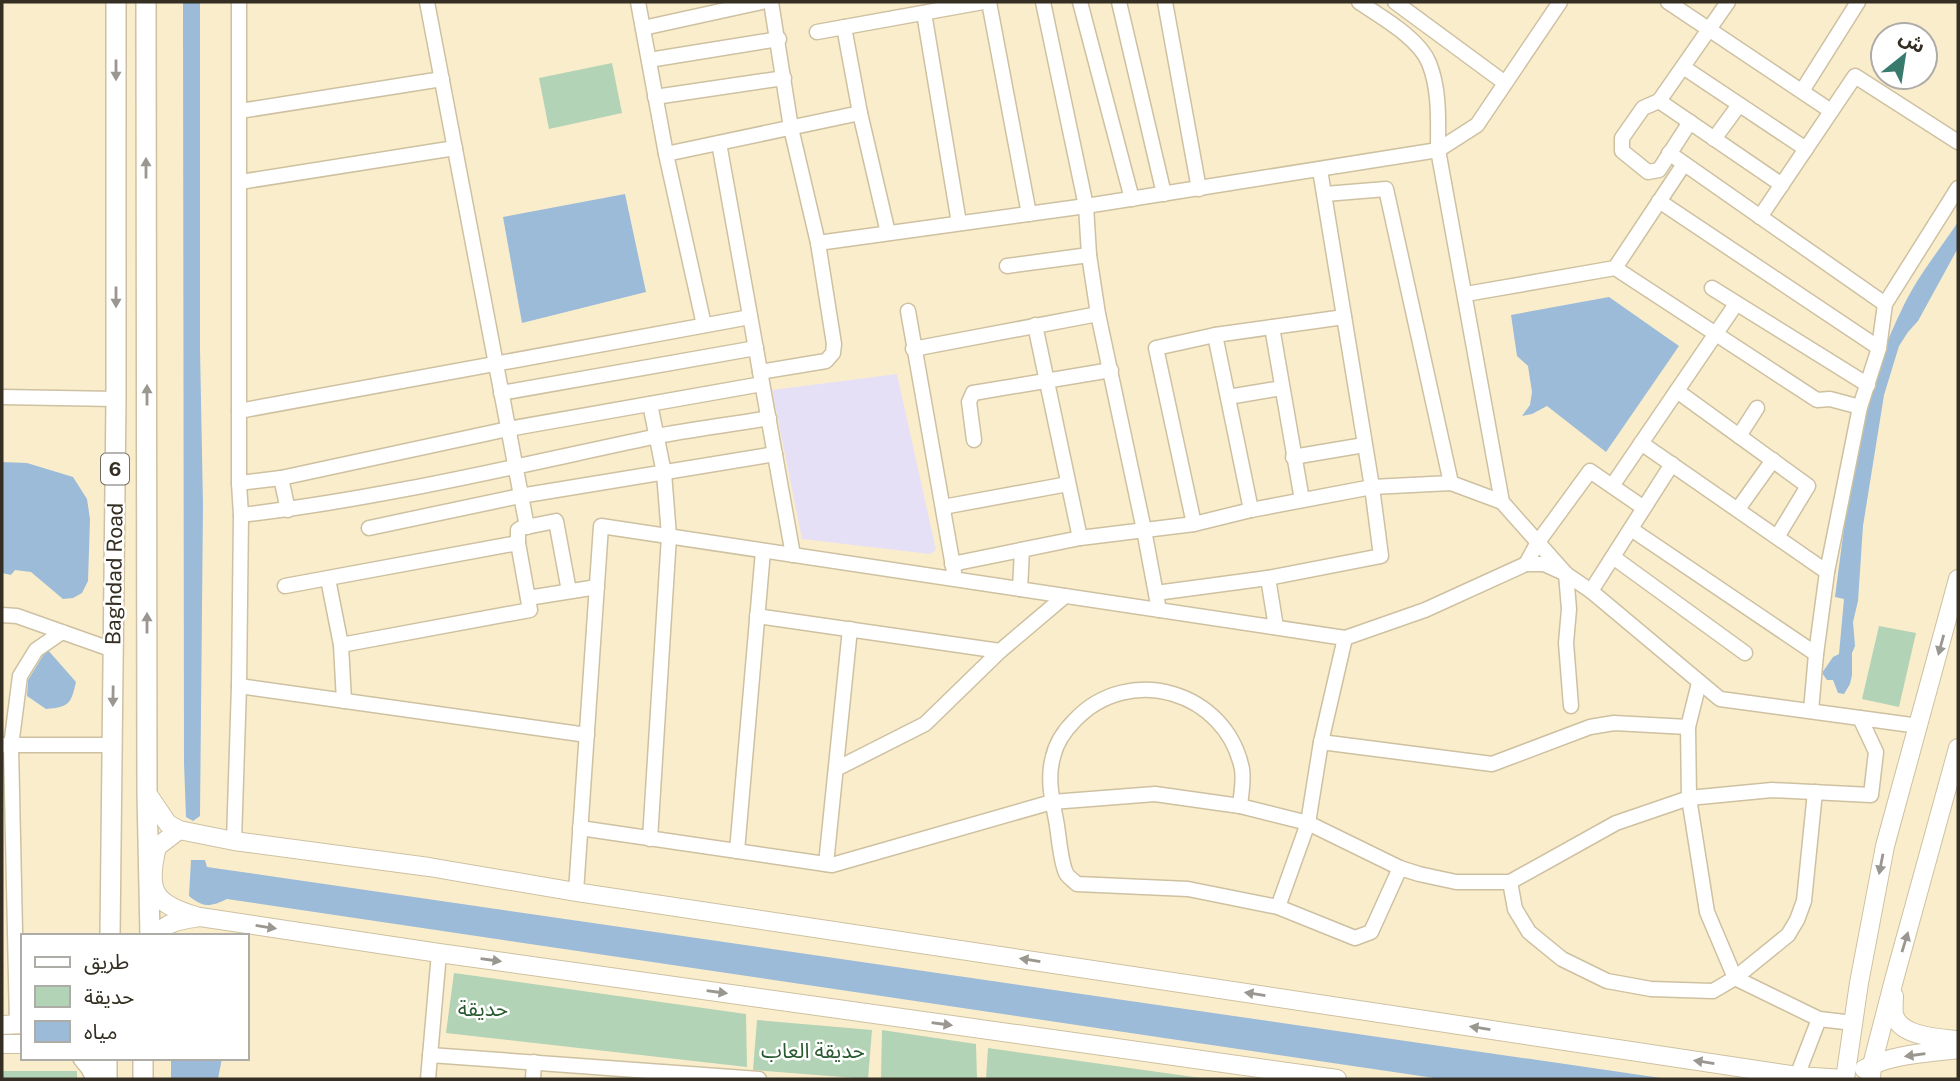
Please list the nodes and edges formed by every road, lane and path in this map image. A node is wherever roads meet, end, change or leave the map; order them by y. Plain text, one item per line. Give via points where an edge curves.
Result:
1 (116, 2) edge
2 (146, 2) edge
3 (239, 2) edge
4 (427, 2) edge
5 (638, 2) edge
6 (762, 2) edge
7 (771, 2) edge
8 (983, 2) edge
9 (989, 2) edge
10 (1043, 2) edge
11 (1080, 2) edge
12 (1119, 2) edge
13 (1165, 2) edge
14 (1359, 2) edge
15 (1395, 2) edge
16 (1560, 2) edge
17 (1668, 2) edge
18 (1728, 2) edge
19 (1858, 2) edge
20 (952, 4) edge
21 (924, 13) junction
22 (844, 27) junction
23 (643, 28) junction
24 (1709, 29) junction
25 (817, 32) dead end
26 (779, 39) junction
27 (649, 60) junction
28 (1683, 67) junction
29 (784, 78) junction
30 (442, 79) junction
31 (1505, 83) junction
32 (1802, 91) junction
33 (655, 97) junction
34 (1659, 102) junction
35 (1739, 105) junction
36 (240, 111) junction
37 (1831, 111) junction
38 (860, 113) junction
39 (1690, 122) junction
40 (791, 128) junction
41 (1714, 139) junction
42 (1958, 142) edge
43 (719, 143) junction
44 (455, 148) junction
45 (1805, 149) junction
46 (1438, 150) junction
47 (1669, 153) junction
48 (666, 155) junction
49 (1684, 164) junction
50 (1320, 170) junction
51 (240, 183) junction
52 (1782, 185) junction
53 (1958, 188) edge
54 (1199, 189) junction
55 (1164, 194) junction
56 (1325, 194) junction
57 (1132, 199) junction
58 (1659, 201) junction
59 (1086, 206) junction
60 (1029, 214) junction
61 (1760, 217) junction
62 (959, 223) junction
63 (888, 233) junction
64 (818, 243) junction
65 (1089, 255) junction
66 (1007, 266) dead end
67 (1615, 268) junction
68 (1712, 288) dead end
69 (1466, 294) junction
70 (1736, 303) junction
71 (1885, 304) junction
72 (908, 311) dead end
73 (1098, 313) junction
74 (750, 317) junction
75 (1344, 317) junction
76 (704, 325) junction
77 (1035, 325) junction
78 (1272, 327) junction
79 (1215, 335) junction
80 (1715, 335) junction
81 (756, 348) junction
82 (1879, 348) junction
83 (913, 349) junction
84 (496, 364) junction
85 (1111, 370) junction
86 (761, 378) junction
87 (1047, 382) junction
88 (1868, 385) junction
89 (1282, 387) junction
90 (1677, 391) junction
91 (501, 393) junction
92 (2, 397) edge
93 (1228, 397) junction
94 (116, 399) junction
95 (650, 404) junction
96 (1860, 407) junction
97 (1757, 408) dead end
98 (239, 411) junction
99 (769, 418) junction
100 (508, 429) junction
101 (1738, 436) junction
102 (656, 437) junction
103 (974, 440) dead end
104 (1642, 443) junction
105 (1364, 444) junction
106 (775, 454) junction
107 (1293, 457) junction
108 (1773, 460) junction
109 (1672, 464) junction
110 (514, 468) junction
111 (664, 472) junction
112 (281, 478) junction
113 (1451, 483) junction
114 (239, 484) junction
115 (1068, 484) junction
116 (1612, 486) junction
117 (1372, 487) junction
118 (520, 496) junction
119 (1302, 500) junction
120 (1502, 502) junction
121 (943, 507) junction
122 (1644, 508) junction
123 (1738, 509) junction
124 (288, 510) junction
125 (1251, 510) junction
126 (241, 515) junction
127 (1194, 524) junction
128 (527, 527) junction
129 (369, 528) dead end
130 (1631, 529) junction
131 (1144, 530) junction
132 (669, 537) junction
133 (1777, 537) junction
134 (1080, 538) junction
135 (1538, 542) junction
136 (518, 543) junction
137 (1022, 550) junction
138 (763, 551) junction
139 (793, 555) junction
140 (1613, 557) junction
141 (953, 564) junction
142 (1526, 564) junction
143 (1827, 572) junction
144 (1566, 574) junction
145 (1268, 578) junction
146 (328, 579) junction
147 (955, 579) junction
148 (1958, 579) edge
149 (285, 586) dead end
150 (597, 587) junction
151 (1020, 589) junction
152 (569, 592) junction
153 (1591, 592) junction
154 (1156, 593) junction
155 (1065, 596) junction
156 (528, 598) junction
157 (1159, 610) junction
158 (2, 614) edge
159 (758, 616) junction
160 (1276, 627) junction
161 (850, 629) junction
162 (62, 632) junction
163 (1345, 638) junction
164 (341, 645) junction
165 (113, 650) junction
166 (1000, 651) junction
167 (1745, 653) dead end
168 (1816, 653) junction
169 (1699, 683) junction
170 (239, 686) junction
171 (344, 701) junction
172 (1571, 706) dead end
173 (1811, 711) junction
174 (1860, 718) junction
175 (1919, 726) junction
176 (1688, 727) junction
177 (587, 736) junction
178 (1321, 742) junction
179 (112, 745) junction
180 (6, 746) edge
181 (1958, 748) edge
182 (836, 769) junction
183 (1815, 792) junction
184 (147, 793) junction
185 (1689, 799) junction
186 (1052, 802) junction
187 (1240, 806) junction
188 (1308, 823) junction
189 (580, 828) junction
190 (178, 830) junction
191 (650, 839) junction
192 (234, 841) junction
193 (737, 851) junction
194 (827, 864) junction
195 (1400, 868) junction
196 (1510, 882) junction
197 (576, 892) junction
198 (1278, 907) junction
199 (200, 917) junction
200 (110, 934) edge
201 (150, 934) edge
202 (157, 934) edge
203 (439, 953) junction
204 (1735, 978) junction
205 (1894, 980) junction
206 (1819, 1019) junction
207 (1853, 1023) junction
208 (14, 1024) edge
209 (1958, 1040) edge
210 (2, 1044) edge
211 (21, 1044) edge
212 (1958, 1049) edge
213 (430, 1055) junction
214 (85, 1060) edge
215 (107, 1060) edge
216 (143, 1060) edge
217 (534, 1062) junction
218 (1872, 1072) edge
219 (1797, 1076) junction
220 (725, 1078) edge
221 (96, 1079) edge
222 (107, 1079) edge
223 (143, 1079) edge
224 (428, 1079) edge
225 (533, 1079) edge
226 (759, 1079) edge
227 (1337, 1079) edge
228 (1845, 1079) edge

1 -> 94 highway, Baghdad Road / 6
184 -> 2 highway, Baghdad Road / 6
3 - 36 street
4 - 30 street
5 - 23 street
6 - 23 street
7 - 26 street
8 - 20 street
9 - 60 street
10 - 59 street
11 - 57 street
12 - 55 street
13 - 54 street
14 - 46 street via 1408,36 1428,62 1438,108
15 - 31 street
16 - 31 street
17 - 24 street
18 - 24 street
19 - 32 street
20 - 21 street
21 - 22 street
21 - 62 street
22 - 25 street
22 - 38 street
23 - 27 street
24 - 28 street
24 - 32 street
26 - 27 street
26 - 29 street
27 - 33 street
28 - 34 street
28 - 35 street
29 - 33 street
29 - 40 street
30 - 36 street
30 - 44 street
31 - 46 street via 1477,125
32 - 37 street
33 - 48 street
34 - 39 street
34 - 47 street via 1643,108 1622,138 1622,151 1648,172 1659,170
35 - 41 street
35 - 45 street
36 - 51 street
37 - 42 street via 1855,76
37 - 45 street
38 - 40 street
38 - 63 street
39 - 41 street
39 - 47 street
40 - 43 street
40 - 64 street
41 - 52 street
43 - 48 street
43 - 74 street
44 - 51 street
44 - 84 street
45 - 52 street
46 - 50 street
46 - 69 street
47 - 49 street
48 - 76 street
49 - 58 street
49 - 61 street
50 - 54 street
50 - 56 street
51 - 98 street
52 - 61 street
53 - 71 street
54 - 55 street
55 - 57 street
56 - 75 street
56 - 113 street via 1386,189
57 - 59 street
58 - 67 street
58 - 82 street
59 - 60 street
59 - 65 street
60 - 62 street
61 - 71 street
62 - 63 street
63 - 64 street
64 - 86 street via 833,353 826,361
65 - 66 street
65 - 73 street
67 - 69 street
67 - 80 street
68 - 70 street
69 - 120 street
70 - 80 street
70 - 88 street
71 - 82 street
72 - 83 street
73 - 77 street
73 - 85 street
74 - 76 street
74 - 81 street
75 - 78 street
75 - 105 street
76 - 84 street
77 - 83 street
77 - 87 street
78 - 79 street
78 - 89 street
79 - 93 street
79 - 127 street via 1156,348
80 - 90 street
80 - 96 street via 1817,400
81 - 86 street
81 - 91 street
82 - 88 street
83 - 121 street
84 - 91 street
84 - 98 street
85 - 87 street
85 - 131 street
86 - 95 street
86 - 99 street
87 - 103 street via 974,393 969,402
87 - 115 street
88 - 96 street
89 - 93 street
89 - 107 street
90 - 101 street
90 - 104 street
91 - 100 street
92 - 94 street
93 - 125 street
94 - 165 highway, Baghdad Road / 6
95 - 100 street
95 - 102 street
96 - 143 street
97 - 101 street
98 - 114 street
99 - 102 street
99 - 106 street
100 - 110 street
100 - 112 street
101 - 108 street
102 - 110 street
102 - 111 street
104 - 109 street
104 - 116 street
105 - 107 street
105 - 117 street
106 - 111 street
106 - 139 street
107 - 119 street
108 - 123 street
108 - 133 street via 1808,486
109 - 122 street
109 - 123 street
110 - 118 street
110 - 124 street
111 - 118 street
111 - 132 street
112 - 114 street
112 - 124 street
113 - 117 street
113 - 120 street
114 - 126 street
115 - 121 street
115 - 134 street
116 - 122 street
116 - 135 street via 1590,471
117 - 119 street
117 - 145 street via 1381,556
118 - 128 street
118 - 129 street
119 - 125 street
120 - 135 street
121 - 141 street
122 - 130 street
123 - 133 street
124 - 126 street
125 - 127 street
126 - 170 street
127 - 131 street
128 - 136 street via 518,530
128 - 152 street via 556,521
130 - 140 street
130 - 168 street
131 - 134 street
131 - 154 street
132 - 138 street
132 - 150 street via 601,526
132 - 191 street
133 - 143 street
134 - 137 street
135 - 142 street
135 - 144 street
136 - 146 street
136 - 156 street
137 - 141 street
137 - 151 street
138 - 139 street
138 - 159 street
139 - 147 street
140 - 153 street
140 - 167 street
141 - 147 street
142 - 144 street
142 - 163 street via 1425,610
143 - 168 street
144 - 153 street
144 - 172 street
145 - 154 street
145 - 160 street
146 - 149 street
146 - 164 street
147 - 151 street
148 -> 175 main road
150 - 152 street
150 - 177 street
151 - 155 street
152 - 156 street
153 - 169 street
154 - 157 street
155 - 157 street
155 - 166 street
156 - 164 street via 530,610
157 - 160 street
158 - 162 street
159 - 161 street
159 - 193 street
160 - 163 street
161 - 166 street
161 - 182 street
162 - 165 street
162 - 180 street via 36,650 20,676
163 - 178 street
164 - 171 street
165 -> 179 highway, Baghdad Road / 6
166 - 182 street via 925,724
168 - 173 street
169 - 173 street via 1720,699
169 - 176 street
170 - 171 street
170 - 192 street
171 - 177 street
173 - 174 street
174 - 175 street
174 - 183 street via 1876,752 1871,794
175 -> 207 main road via 1885,846
176 - 178 street via 1614,723 1590,727 1492,764
176 - 185 street
177 - 189 street
178 - 188 street
179 - 180 street
179 - 200 highway, Baghdad Road / 6
180 - 208 street
205 -> 181 main road
182 - 194 street
183 - 185 street via 1772,790
183 - 204 street via 1804,901 1797,920 1788,935
184 - 190 main road via 168,824
184 - 201 highway, Baghdad Road / 6
185 - 196 street via 1616,823
185 - 204 street via 1707,912
186 - 187 street via 1155,794
186 - 187 street via 1053,756 1063,734 1083,712 1110,696 1136,689 1175,695 1200,706 1226,732 1243,772
186 - 194 street
186 - 198 street via 1066,874 1077,884 1188,889
187 - 188 street
188 - 195 street
188 - 198 street
189 - 191 street
189 - 197 street
190 - 192 main road
190 - 199 main road via 157,847 156,894 173,909
191 - 193 street
192 - 197 main road
193 - 194 street
195 - 196 street via 1456,882
195 - 198 street via 1371,932 1354,938
196 - 204 street via 1515,909 1529,932 1562,959 1607,981 1651,989 1713,991
219 -> 197 main road
199 - 202 main road via 171,923
199 -> 203 main road
203 - 213 street
203 -> 227 main road
204 - 206 street
205 - 209 main road via 1894,1015 1900,1025
205 - 218 main road
206 - 207 street
206 - 219 street
207 - 228 main road
210 - 211 main road
212 -> 218 main road via 1907,1055
213 - 217 street
213 - 224 street
214 - 221 highway
215 - 222 highway
216 - 223 highway
217 - 220 street
217 - 225 street
218 - 228 main road
219 - 228 main road
220 - 226 street

